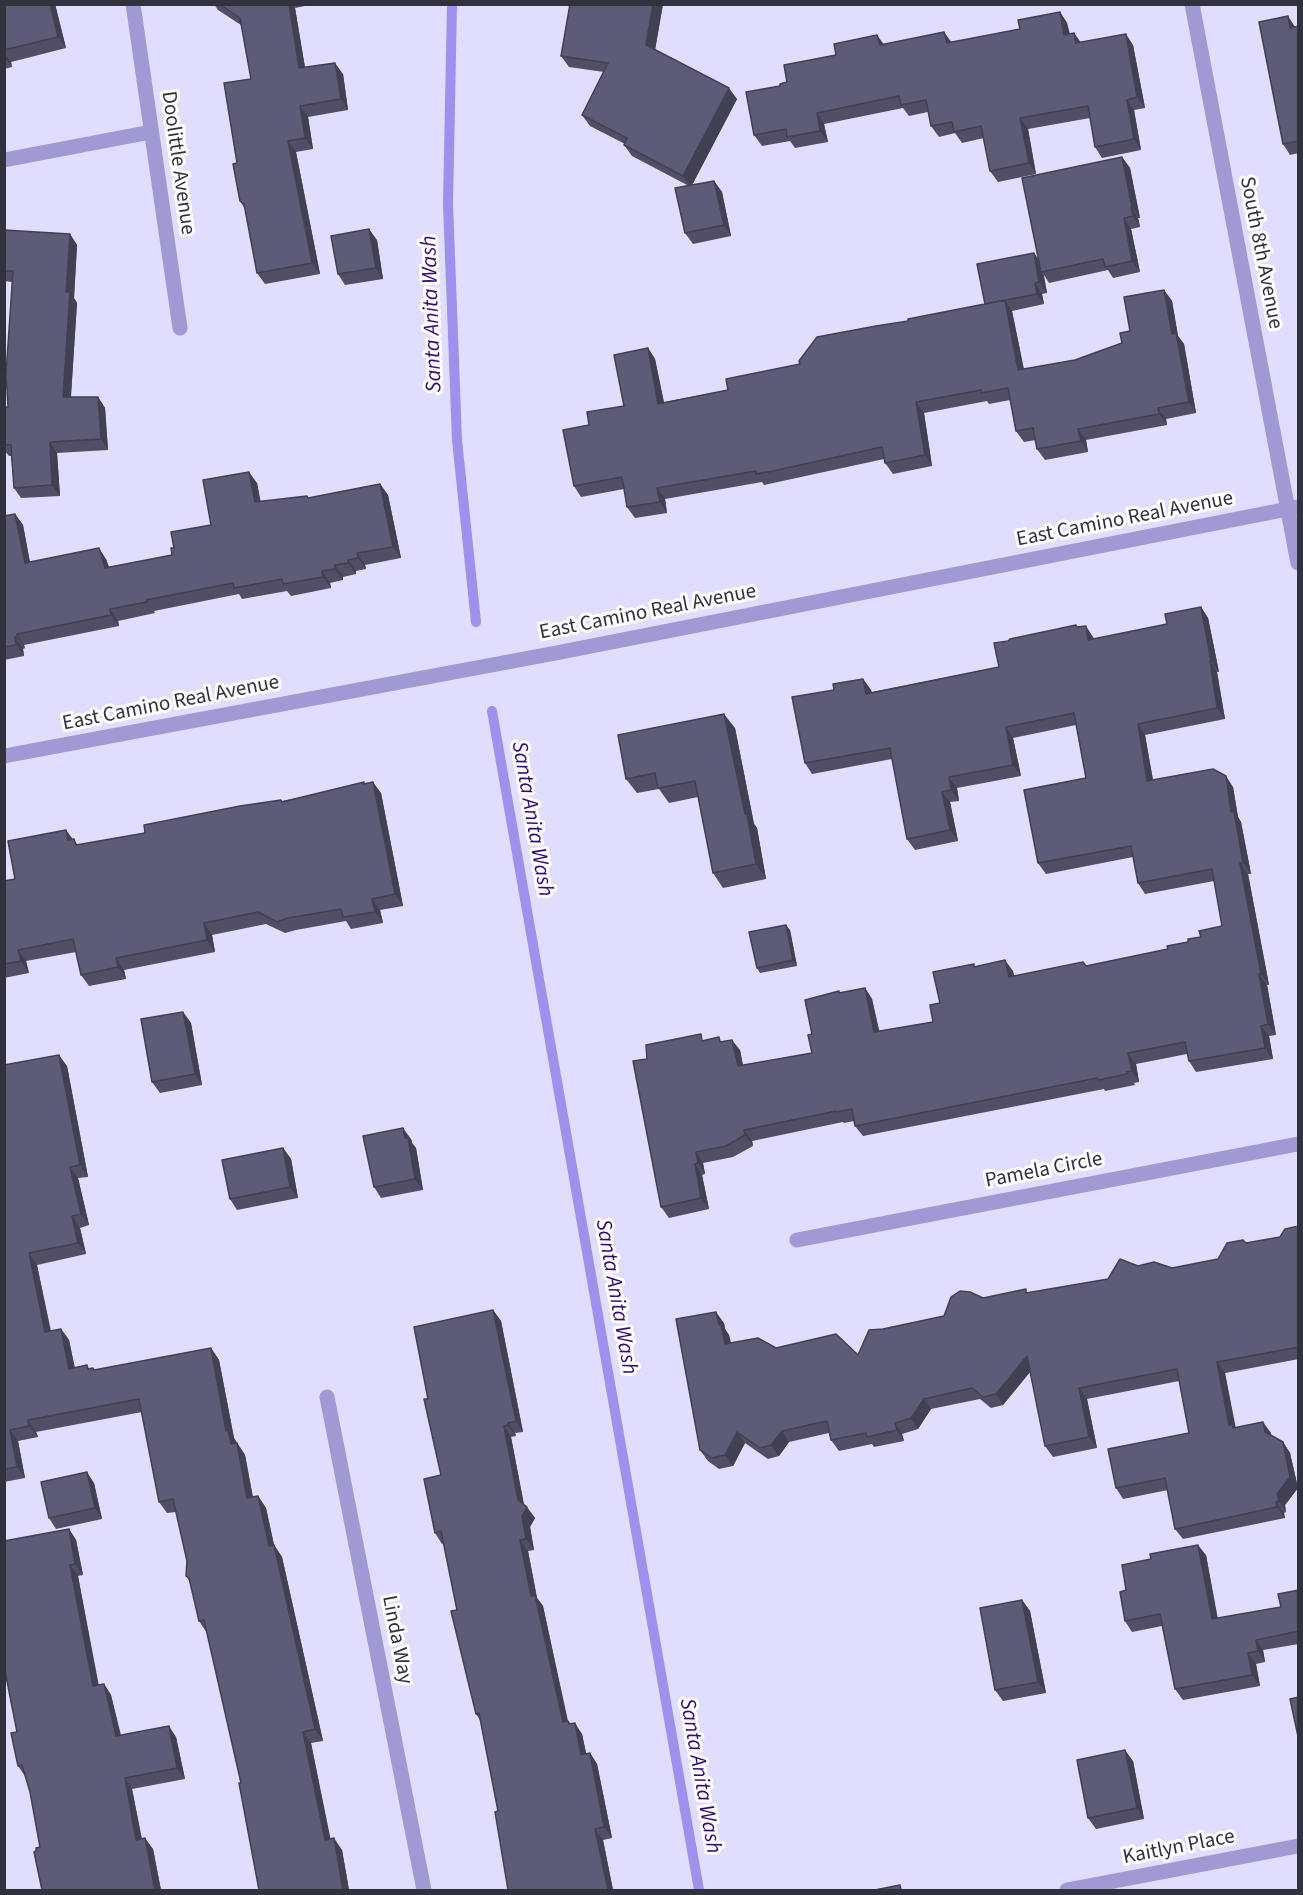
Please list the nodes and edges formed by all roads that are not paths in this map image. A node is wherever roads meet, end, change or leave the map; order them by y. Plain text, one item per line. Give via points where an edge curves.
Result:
1 (133, 4) edge
2 (1192, 4) edge
3 (151, 132) junction
4 (4, 160) edge
5 (180, 328) dead end
6 (1293, 508) edge
7 (1299, 563) edge
8 (4, 756) edge
9 (1299, 1144) edge
10 (797, 1240) dead end
11 (327, 1397) dead end
12 (1299, 1846) edge
13 (424, 1890) edge
14 (1067, 1890) edge

1 - 3 street, Doolittle Avenue
2 - 6 street, South 8th Avenue
3 - 4 street
3 - 5 street, Doolittle Avenue
6 - 7 street, South 8th Avenue
6 - 8 street, East Camino Real Avenue via 567,651
9 - 10 street, Pamela Circle
11 - 13 street, Linda Way
12 - 14 street, Kaitlyn Place

